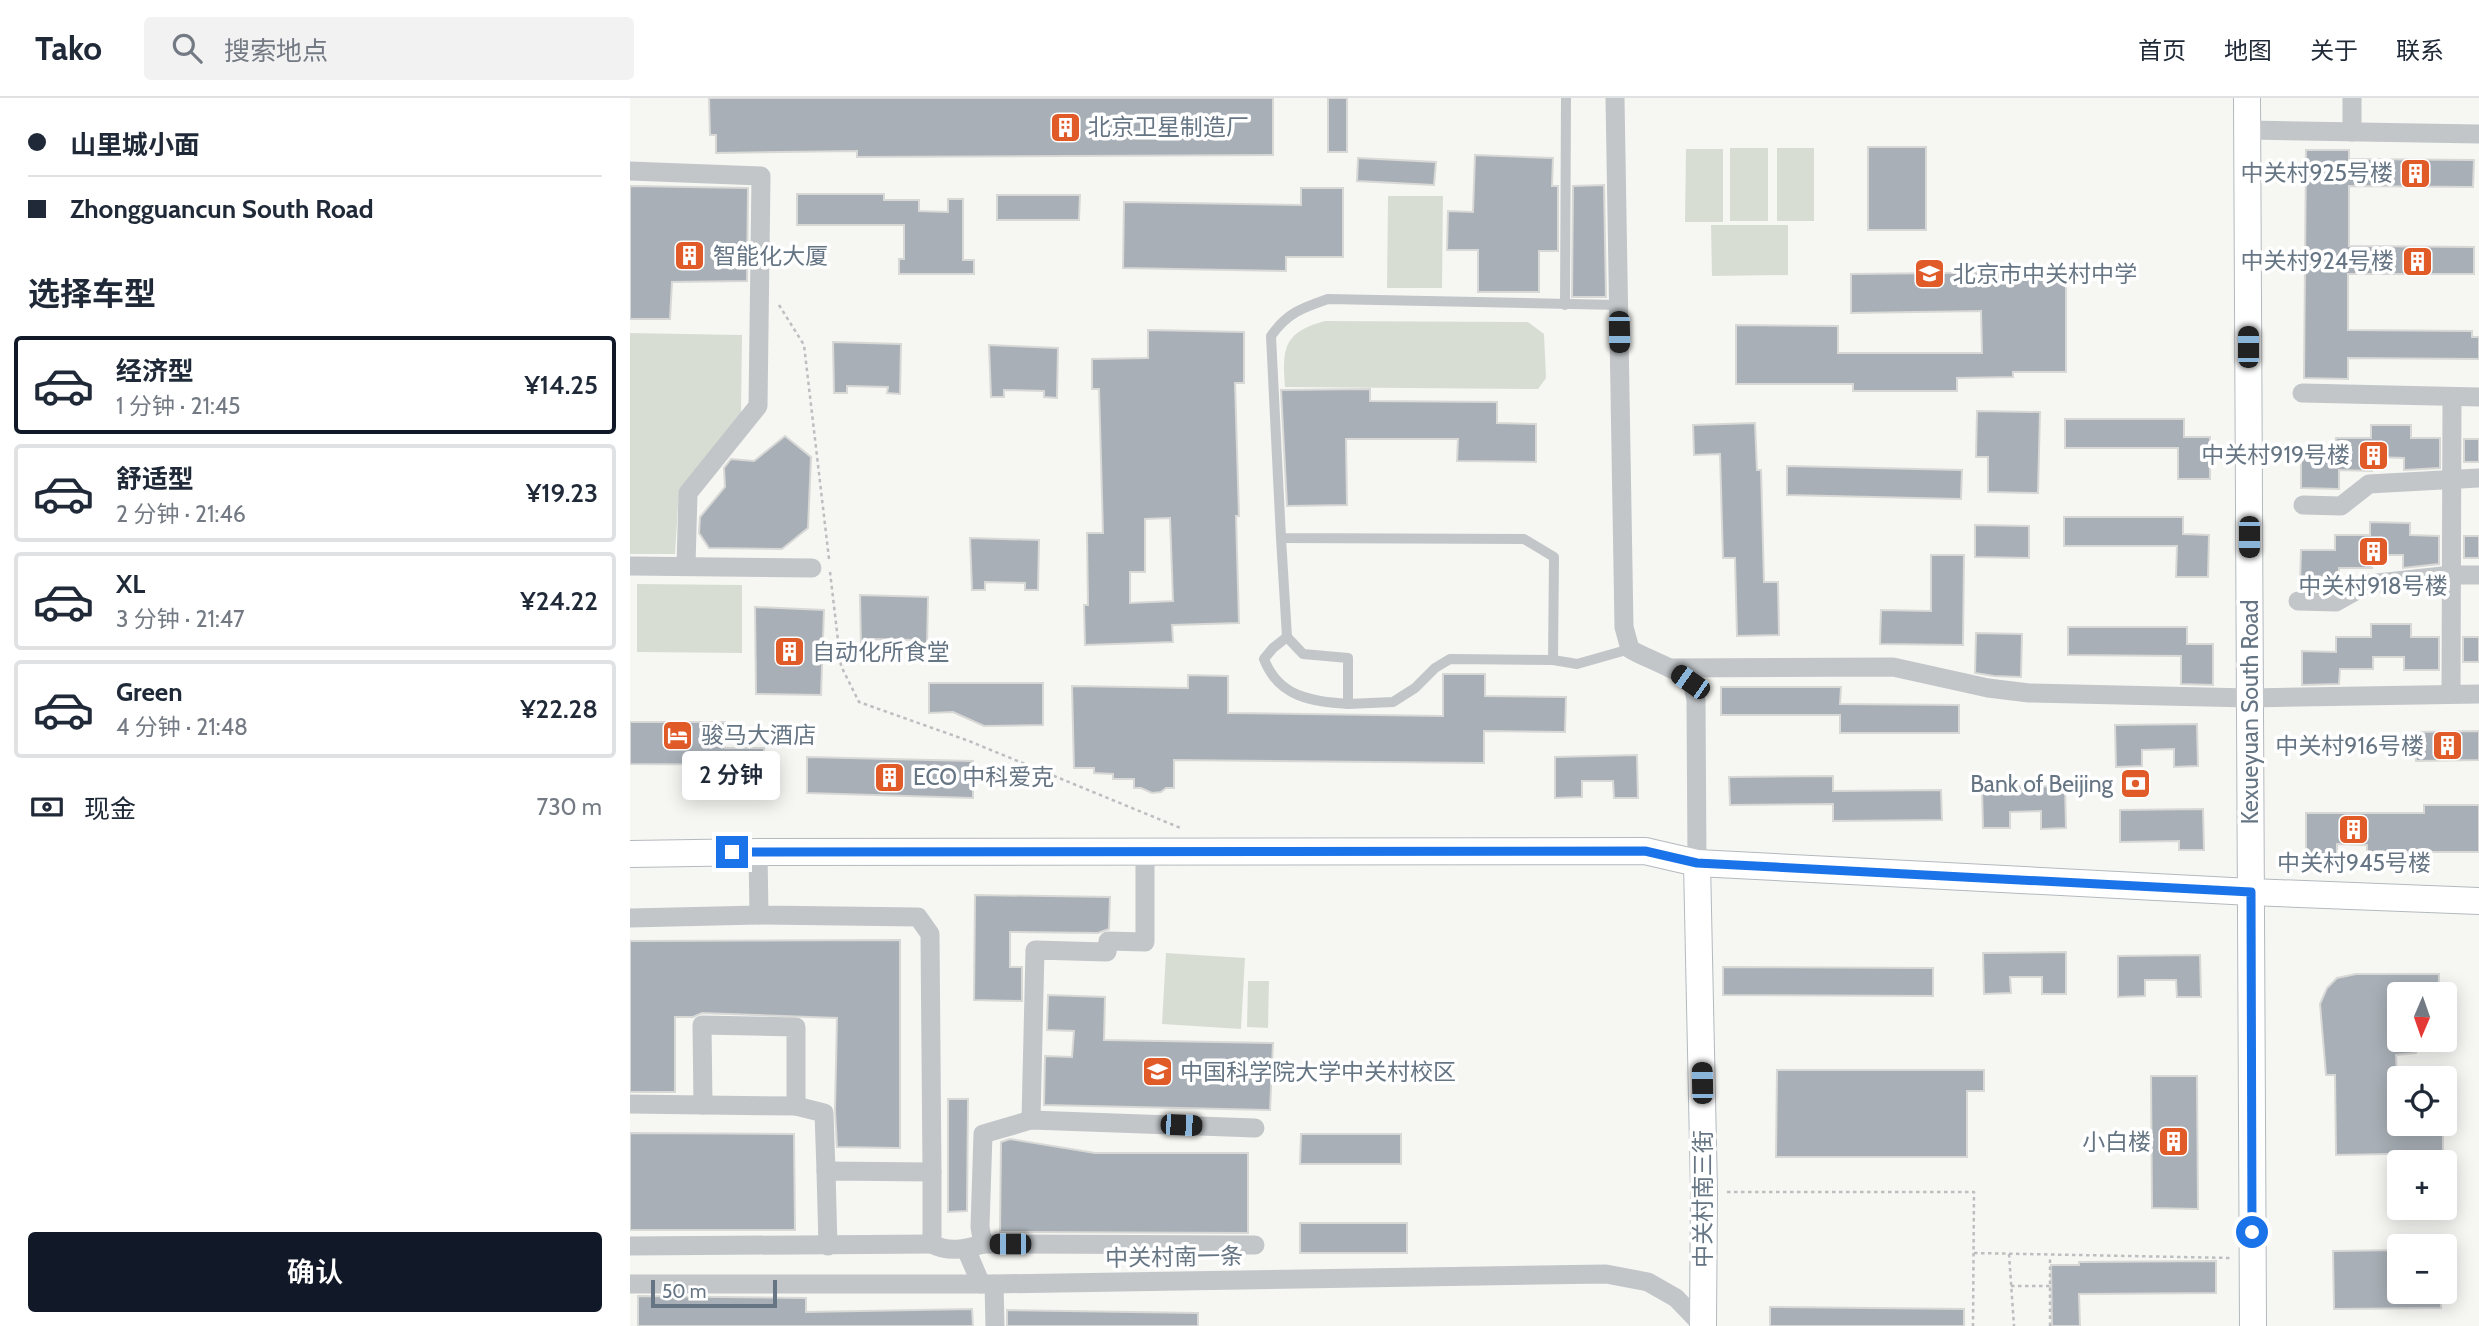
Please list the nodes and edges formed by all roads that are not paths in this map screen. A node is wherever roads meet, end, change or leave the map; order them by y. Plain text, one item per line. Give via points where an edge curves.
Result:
1 (1566, 98) edge
2 (1615, 98) edge
3 (2247, 98) edge
4 (2352, 98) edge
5 (2247, 130) junction
6 (2353, 132) junction
7 (2479, 134) edge
8 (630, 171) edge
9 (1565, 305) junction
10 (1618, 305) junction
11 (2302, 393) dead end
12 (2452, 397) junction
13 (2479, 397) edge
14 (2452, 478) junction
15 (2479, 478) edge
16 (2303, 505) dead end
17 (1281, 538) junction
18 (630, 566) edge
19 (686, 566) junction
20 (823, 566) road end
21 (2452, 575) junction
22 (2479, 575) edge
23 (2298, 601) dead end
24 (1287, 637) junction
25 (1630, 649) junction
26 (1553, 660) junction
27 (1671, 668) junction
28 (2451, 694) junction
29 (2479, 694) edge
30 (2250, 698) junction
31 (1348, 704) junction
32 (1145, 851) junction
33 (758, 852) junction
34 (630, 854) edge
35 (1697, 863) junction
36 (2251, 892) junction
37 (2479, 901) edge
38 (759, 915) junction
39 (630, 918) edge
40 (630, 1104) edge
41 (703, 1105) junction
42 (796, 1106) junction
43 (1031, 1120) junction
44 (1255, 1128) dead end
45 (826, 1171) junction
46 (932, 1172) junction
47 (932, 1244) junction
48 (630, 1245) edge
49 (1255, 1245) dead end
50 (828, 1246) junction
51 (974, 1247) junction
52 (630, 1284) edge
53 (987, 1284) junction
54 (995, 1326) edge
55 (1703, 1326) edge
56 (2253, 1326) edge

1 - 9 lane
2 - 10 street
3 - 5 street, Kexueyuan South Road
4 - 6 street
5 - 6 street
5 - 30 street, Kexueyuan South Road
6 - 7 street
8 - 19 street via 761,176 758,406 688,493
9 - 10 lane
9 - 17 lane via 1328,299 1282,320 1271,337
10 - 25 street via 1624,627
11 - 12 street
12 - 13 street
12 - 14 street
14 - 15 street
14 - 16 street via 2369,484 2341,506
14 - 21 street
17 - 24 lane
17 - 26 lane via 1524,539 1554,557
18 - 19 street
19 - 20 street
21 - 22 street
21 - 23 street via 2368,583 2336,602
21 - 28 street
24 - 31 lane via 1304,654 1348,658
24 - 31 lane via 1264,659 1270,675 1289,691 1315,701
25 - 26 lane via 1577,664
25 - 27 street
26 - 31 lane via 1450,659 1393,702
27 - 30 street via 1892,667 2029,693
27 - 35 street via 1690,682 1696,700
28 - 29 street
28 - 30 street
30 - 36 street, Kexueyuan South Road
32 - 33 street
32 - 35 street via 1645,851
32 - 43 street via 1145,942 1108,942 1107,952 1035,950
33 - 34 street
33 - 38 street
35 - 36 street
35 - 55 street, 中关村南三街
36 - 37 street
36 - 56 street, Kexueyuan South Road
38 - 39 street
38 - 46 street via 918,917 930,934
40 - 41 street
41 - 42 street
41 - 42 street via 702,1025 796,1027
42 - 45 street via 824,1113
43 - 44 street
43 - 51 street via 983,1134 980,1227
45 - 46 street
45 - 50 street
46 - 47 street
47 - 50 street
47 - 51 street via 946,1250
48 - 50 street
49 - 51 street
51 - 53 street
52 - 53 street, 中关村南一条
53 - 54 street
53 - 55 street, 中关村南一条 via 1606,1274 1648,1282 1676,1298

